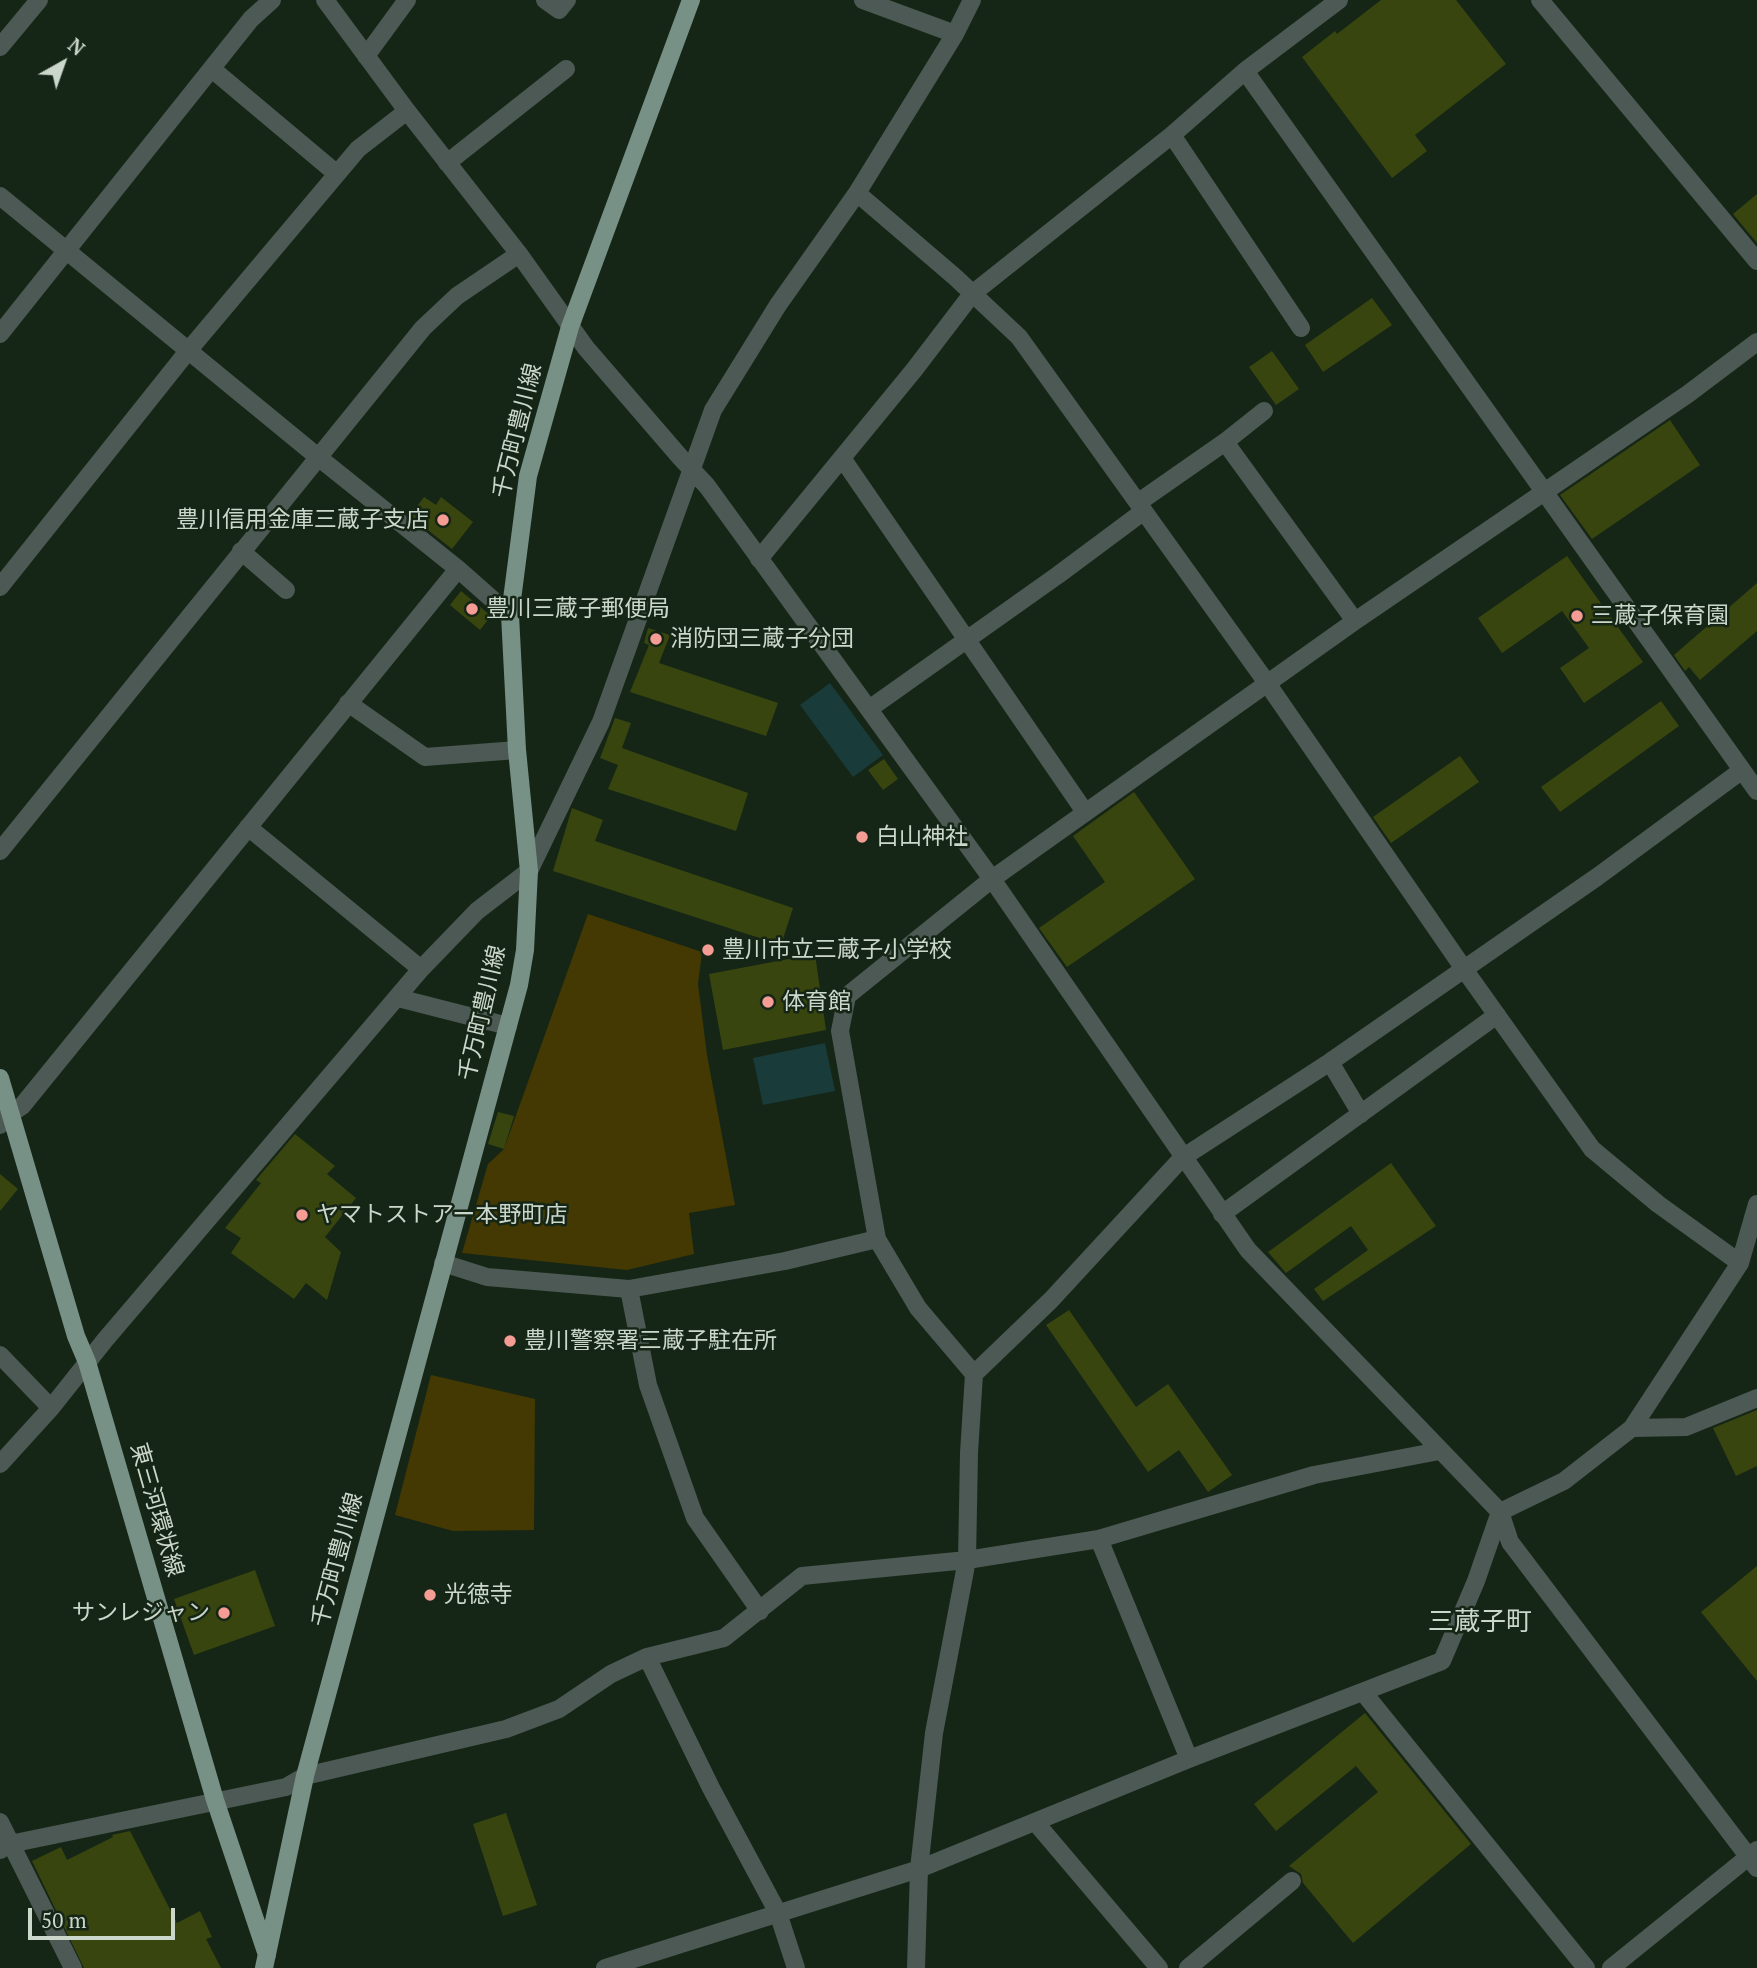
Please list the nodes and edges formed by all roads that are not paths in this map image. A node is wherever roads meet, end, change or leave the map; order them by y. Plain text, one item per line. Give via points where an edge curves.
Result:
1 (38, 0) edge
2 (272, 0) edge
3 (325, 0) edge
4 (407, 0) edge
5 (545, 0) edge
6 (566, 0) edge
7 (691, 0) edge
8 (863, 0) edge
9 (972, 0) edge
10 (1339, 0) edge
11 (1540, 0) edge
12 (955, 34) junction
13 (0, 47) edge
14 (366, 56) junction
15 (212, 69) junction
16 (566, 69) dead end
17 (1245, 71) junction
18 (407, 111) junction
19 (1172, 135) junction
20 (447, 163) junction
21 (337, 174) junction
22 (857, 193) junction
23 (0, 196) edge
24 (67, 251) junction
25 (519, 254) junction
26 (1757, 261) edge
27 (972, 294) junction
28 (570, 327) junction
29 (1301, 328) dead end
30 (0, 334) edge
31 (1757, 342) edge
32 (188, 351) junction
33 (1264, 411) dead end
34 (1225, 442) junction
35 (318, 457) junction
36 (842, 458) junction
37 (691, 468) junction
38 (1543, 491) junction
39 (1142, 506) junction
40 (241, 551) junction
41 (760, 559) junction
42 (458, 569) junction
43 (0, 587) edge
44 (286, 590) dead end
45 (510, 615) junction
46 (1354, 621) junction
47 (967, 640) junction
48 (1267, 683) junction
49 (348, 703) junction
50 (869, 709) junction
51 (517, 751) junction
52 (1741, 771) junction
53 (1757, 791) edge
54 (1085, 813) junction
55 (248, 827) junction
56 (0, 851) edge
57 (529, 871) junction
58 (992, 879) junction
59 (421, 969) junction
60 (1464, 969) junction
61 (398, 998) junction
62 (1497, 1015) junction
63 (508, 1026) junction
64 (1329, 1062) junction
65 (0, 1078) edge
66 (1362, 1114) junction
67 (5, 1120) edge
68 (1182, 1158) junction
69 (1757, 1204) edge
70 (1222, 1214) junction
71 (877, 1239) junction
72 (1748, 1261) edge
73 (443, 1263) junction
74 (629, 1289) junction
75 (0, 1355) edge
76 (87, 1362) junction
77 (974, 1374) junction
78 (1757, 1398) edge
79 (51, 1408) junction
80 (1632, 1429) junction
81 (1439, 1451) junction
82 (0, 1464) edge
83 (1500, 1512) junction
84 (1099, 1539) junction
85 (967, 1560) junction
86 (760, 1611) junction
87 (647, 1657) junction
88 (1363, 1692) junction
89 (1189, 1759) junction
90 (305, 1776) junction
91 (215, 1800) junction
92 (0, 1822) edge
93 (1035, 1823) junction
94 (5, 1847) edge
95 (1754, 1858) edge
96 (919, 1869) junction
97 (1292, 1881) dead end
98 (778, 1913) junction
99 (916, 1960) edge
100 (267, 1964) edge
101 (72, 1968) edge
102 (605, 1968) edge
103 (796, 1968) edge
104 (929, 1968) edge
105 (1159, 1968) edge
106 (1188, 1968) edge
107 (1586, 1968) edge
108 (1611, 1968) edge

1 - 13 street
2 - 15 street
3 - 14 street
4 - 14 street
5 - 6 street via 559,10
7 - 28 main road, 千万町豊川線
8 - 12 street
9 - 12 street
10 - 17 street
11 - 26 street
12 - 22 street
14 - 18 street
15 - 21 street
15 - 24 street
16 - 20 street
17 - 19 street
17 - 38 street
18 - 20 street
18 - 21 street via 358,149
19 - 27 street
19 - 29 street
20 - 25 street
21 - 32 street
22 - 27 street
22 - 37 street via 778,305 713,410
23 - 24 street
24 - 30 street
24 - 32 street
25 - 28 street
25 - 35 street via 457,296 423,328
27 - 36 street
27 - 39 street via 1019,337
28 - 37 street
28 - 45 main road, 千万町豊川線 via 528,476
31 - 38 street
32 - 35 street
32 - 43 street
33 - 34 street
34 - 39 street
34 - 46 street
35 - 40 street
35 - 42 street
36 - 41 street
36 - 47 street
37 - 41 street
37 - 57 street via 601,722
38 - 46 street
38 - 52 street
39 - 47 street
39 - 48 street
40 - 44 street
40 - 56 street
41 - 50 street
42 - 45 street
42 - 49 street
45 - 51 main road, 千万町豊川線
46 - 48 street
47 - 50 street
47 - 54 street
48 - 54 street
48 - 60 street
49 - 51 street via 425,757
49 - 55 street
50 - 58 street
51 - 57 main road, 千万町豊川線
52 - 53 street
52 - 60 street
54 - 58 street
55 - 59 street
55 - 67 street via 22,1105
57 - 59 street via 477,911
57 - 63 main road, 千万町豊川線 via 525,950
58 - 68 street
58 - 71 street via 847,996 840,1031
59 - 61 street
60 - 62 street
60 - 64 street
61 - 63 street
61 - 76 street
62 - 66 street
62 - 72 street via 1592,1149 1658,1204
63 - 73 main road, 千万町豊川線
64 - 66 street
64 - 68 street
65 - 67 main road, 東三河環状線
66 - 70 street
67 - 76 main road, 東三河環状線
68 - 70 street
68 - 77 street via 1051,1300
69 - 72 street
70 - 81 street via 1248,1250
71 - 74 street
71 - 77 street via 918,1308
72 - 80 street
73 - 74 street via 487,1277
73 - 90 main road, 千万町豊川線
74 - 86 street via 648,1385 695,1518
75 - 79 street
76 - 79 street
76 - 91 main road, 東三河環状線
77 - 85 street
78 - 80 street via 1686,1427
79 - 82 street
80 - 83 street via 1564,1481
81 - 83 street
81 - 84 street via 1314,1475
83 - 88 street via 1442,1661
83 - 95 street via 1510,1542
84 - 85 street
84 - 89 street
85 - 86 street via 802,1576
85 - 96 street via 934,1732
86 - 87 street via 724,1638
87 - 90 street via 611,1674 559,1709 506,1729
87 - 98 street
88 - 89 street
88 - 107 street
89 - 93 street
90 - 91 street via 286,1787
90 - 100 main road, 千万町豊川線
91 - 94 street
91 - 100 main road, 東三河環状線
92 - 94 street
93 - 96 street
93 - 105 street
94 - 101 street
95 - 108 street
96 - 98 street
96 - 99 street
97 - 106 street
98 - 102 street
98 - 103 street
99 - 104 street

